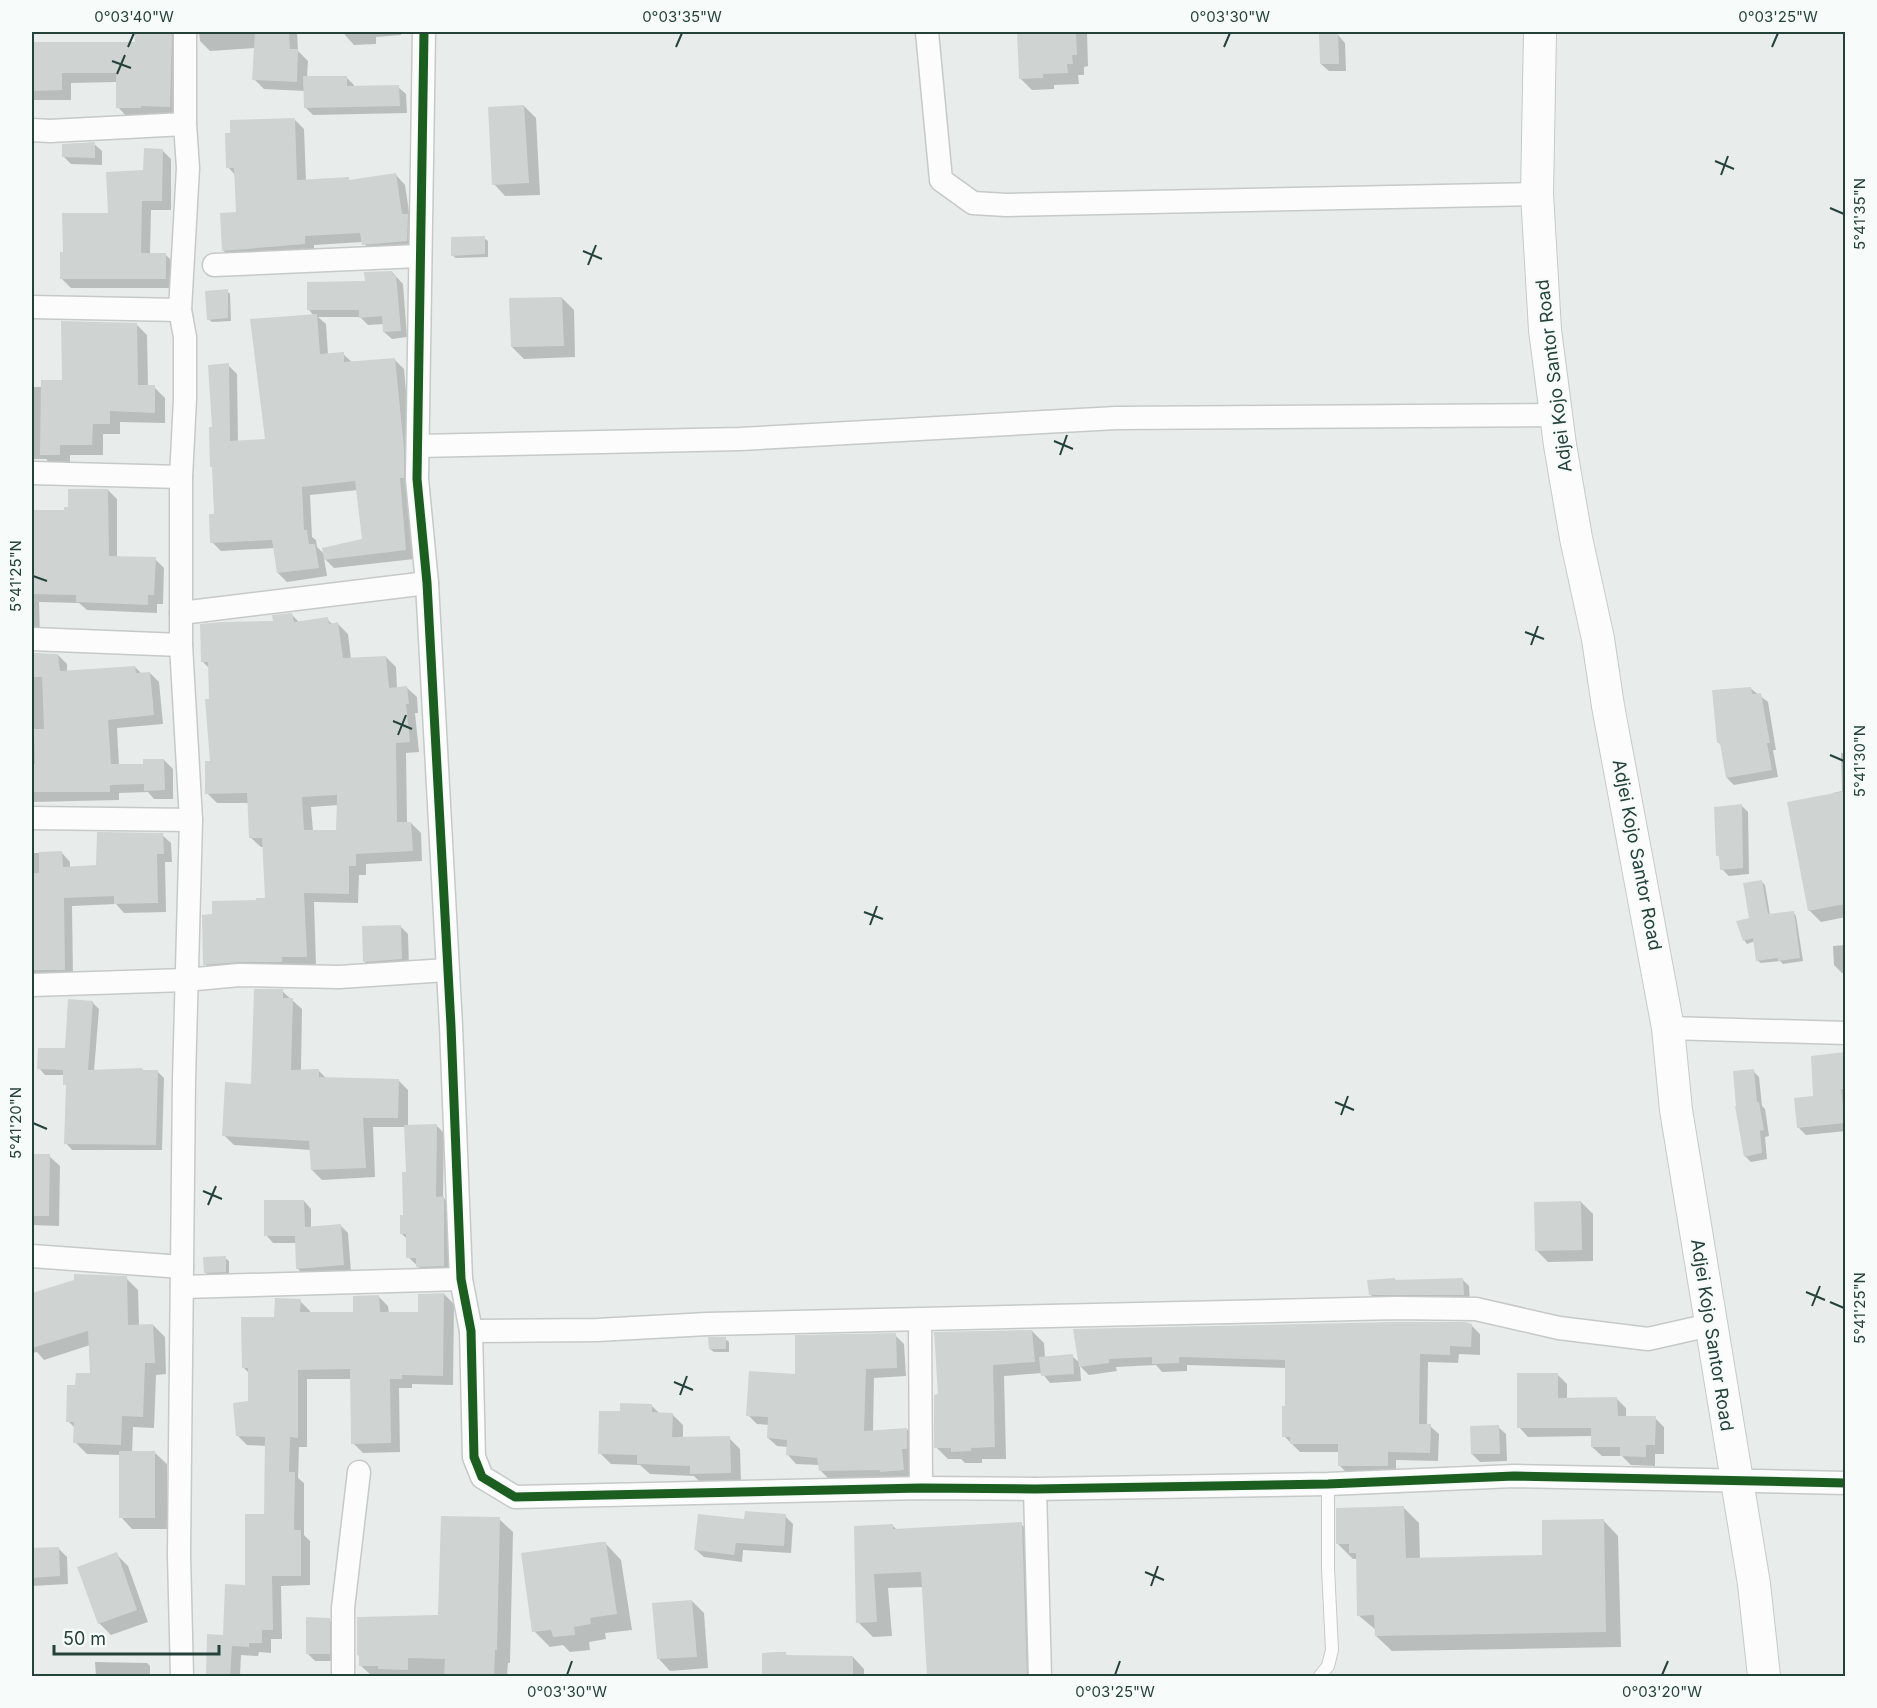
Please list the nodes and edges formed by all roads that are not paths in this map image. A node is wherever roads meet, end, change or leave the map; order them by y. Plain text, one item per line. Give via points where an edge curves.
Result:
1 (185, 32) edge
2 (424, 32) edge
3 (927, 32) edge
4 (1539, 32) edge
5 (185, 124) junction
6 (32, 130) edge
7 (1537, 194) junction
8 (419, 256) junction
9 (214, 265) dead end
10 (32, 307) edge
11 (180, 310) junction
12 (1556, 415) junction
13 (418, 446) junction
14 (32, 473) edge
15 (182, 477) junction
16 (427, 583) junction
17 (181, 613) junction
18 (32, 639) edge
19 (181, 645) junction
20 (32, 818) edge
21 (191, 820) junction
22 (447, 970) junction
23 (186, 980) junction
24 (32, 985) edge
25 (1668, 1028) junction
26 (1845, 1033) edge
27 (32, 1256) edge
28 (182, 1277) junction
29 (461, 1279) junction
30 (920, 1320) junction
31 (1710, 1325) junction
32 (471, 1331) junction
33 (359, 1473) dead end
34 (1737, 1480) junction
35 (1845, 1483) edge
36 (1328, 1484) junction
37 (921, 1488) junction
38 (1035, 1489) junction
39 (182, 1677) edge
40 (343, 1677) edge
41 (1040, 1677) edge
42 (1320, 1677) edge
43 (1764, 1677) edge

1 - 5 street
2 - 8 street
3 - 7 street via 941,180 973,203
4 - 7 street, Adjei Kojo Santor Road
5 - 6 street
5 - 11 street via 189,168
7 - 12 street, Adjei Kojo Santor Road via 1545,330
8 - 9 street
8 - 13 street
10 - 11 street
11 - 15 street via 185,399
12 - 13 street via 1116,418 740,439
12 - 25 street, Adjei Kojo Santor Road
13 - 16 street via 417,479
14 - 15 street
15 - 17 street
16 - 17 street
16 - 22 street
17 - 19 street
18 - 19 street
19 - 21 street
20 - 21 street
21 - 23 street
22 - 23 street
22 - 29 street
23 - 24 street
23 - 28 street
25 - 26 street
25 - 31 street, Adjei Kojo Santor Road via 1676,1110
27 - 28 street
28 - 29 street
28 - 39 street
29 - 32 street
30 - 31 street via 1396,1308 1476,1309 1558,1328 1648,1339
30 - 32 street
30 - 37 street
31 - 34 street, Adjei Kojo Santor Road
32 - 37 street via 474,1456 482,1476 514,1497
33 - 40 street via 342,1608
34 - 35 street
34 - 36 street via 1514,1476
34 - 43 street, Adjei Kojo Santor Road
36 - 38 street
36 - 42 lane via 1332,1650
37 - 38 street
38 - 41 street

